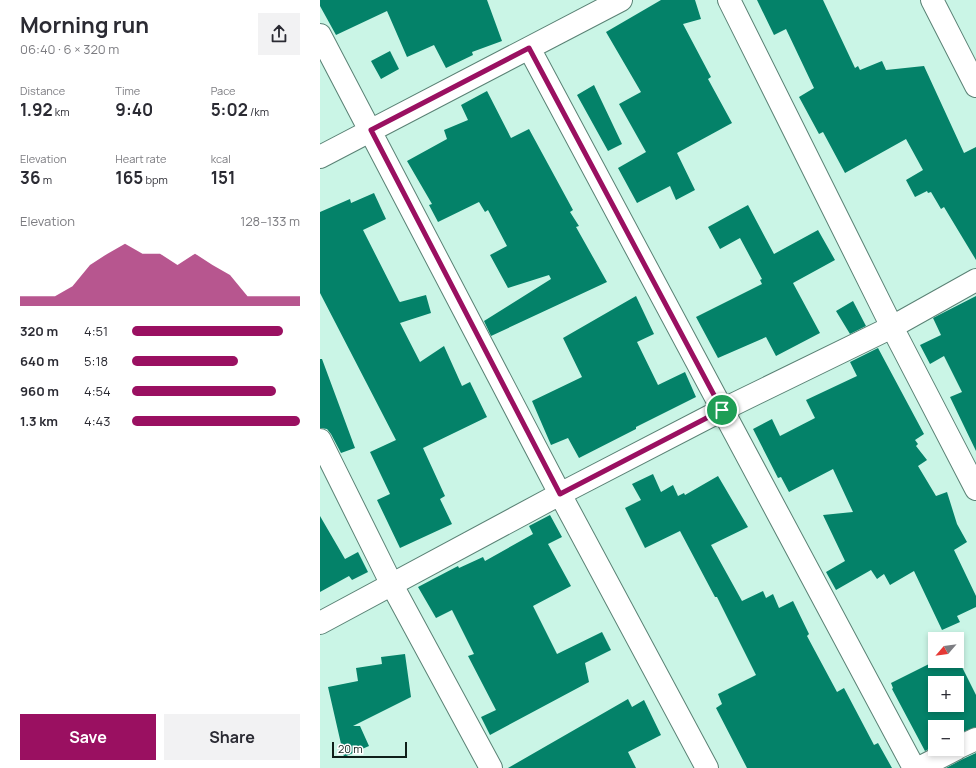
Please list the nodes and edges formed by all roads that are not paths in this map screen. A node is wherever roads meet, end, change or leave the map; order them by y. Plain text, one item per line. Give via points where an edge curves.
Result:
1 (622, 0) edge
2 (729, 0) edge
3 (932, 0) edge
4 (320, 35) edge
5 (529, 48) junction
6 (976, 86) edge
7 (371, 130) junction
8 (320, 157) edge
9 (976, 280) edge
10 (892, 327) junction
11 (722, 410) junction
12 (320, 440) edge
13 (976, 489) edge
14 (560, 494) junction
15 (392, 585) junction
16 (320, 623) edge
17 (976, 739) edge
18 (964, 745) edge
19 (942, 756) edge
20 (491, 768) edge
21 (707, 768) edge
22 (914, 768) edge
23 (919, 768) edge

1 - 5 street
2 - 10 street
3 - 6 street
4 - 7 street
5 - 7 street
5 - 11 street
7 - 8 street
7 - 14 street
9 - 10 street
10 - 11 street
10 - 13 street
11 - 14 street
11 - 22 street
12 - 15 street
14 - 15 street
14 - 21 street
15 - 16 street
15 - 20 street
17 - 18 street
19 - 23 street

